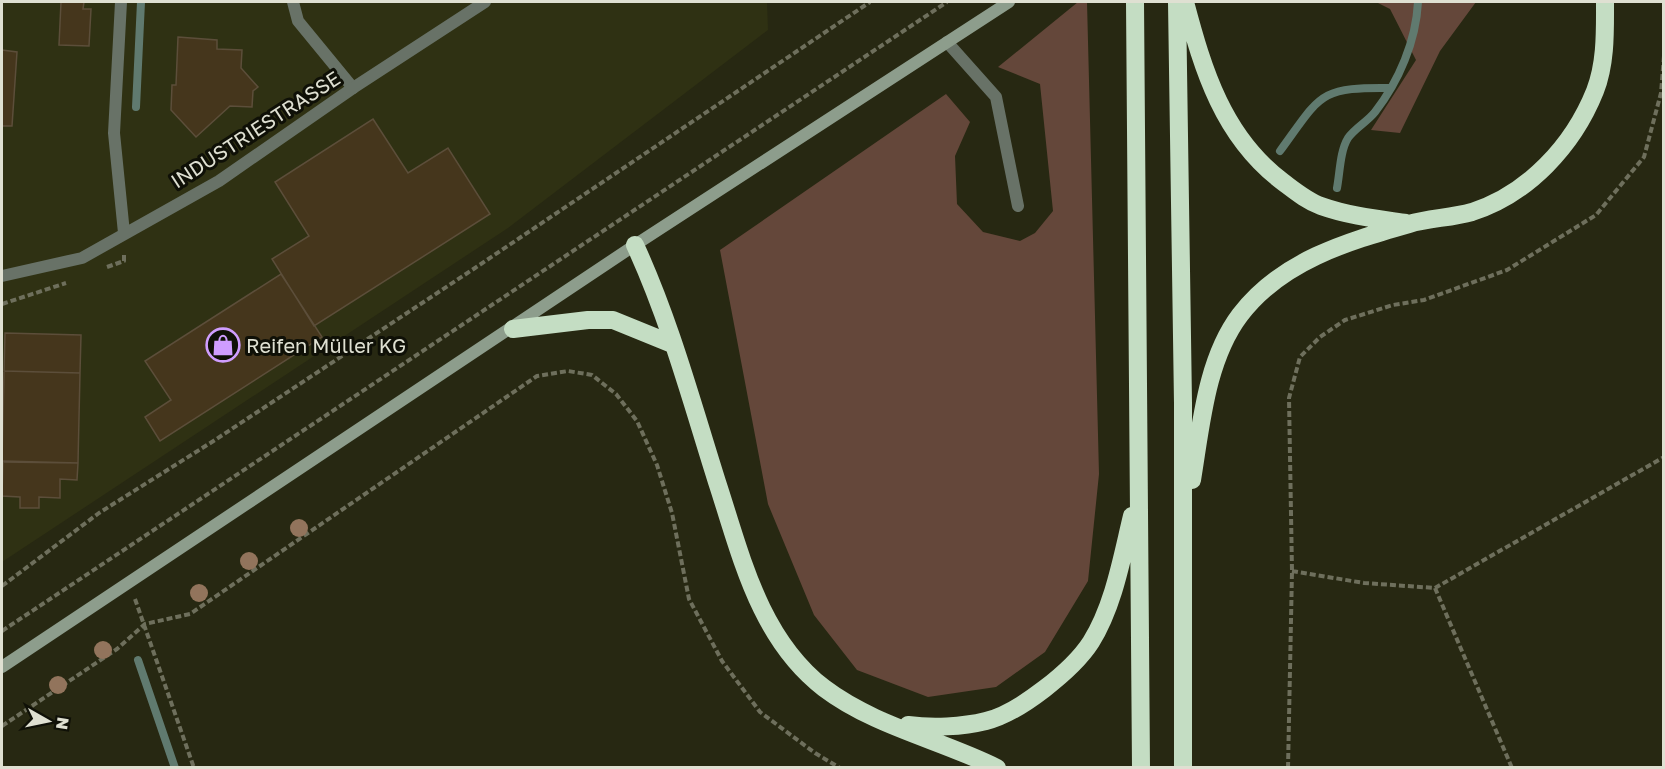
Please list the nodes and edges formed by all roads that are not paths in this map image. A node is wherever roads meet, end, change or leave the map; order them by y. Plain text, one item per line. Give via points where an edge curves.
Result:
1 (121, 2) edge
2 (293, 2) edge
3 (485, 2) edge
4 (1009, 2) edge
5 (1134, 2) edge
6 (1177, 2) edge
7 (1185, 2) edge
8 (1605, 2) edge
9 (947, 42) junction
10 (353, 88) junction
11 (1018, 206) dead end
12 (1411, 223) junction
13 (124, 233) junction
14 (635, 245) junction
15 (2, 276) edge
16 (513, 328) junction
17 (672, 344) junction
18 (1139, 485) junction
19 (1183, 532) junction
20 (2, 667) edge
21 (890, 723) junction
22 (997, 768) edge
23 (1141, 768) edge
24 (1183, 768) edge

1 - 13 street via 114,133
2 - 10 street via 298,21
3 - 10 street, INDUSTRIESTRASSE
4 - 9 main road
5 - 18 highway
6 - 19 highway
7 - 12 highway via 1199,56 1216,99 1235,133 1265,169 1319,205 1373,219
8 - 12 highway via 1605,47 1595,90 1579,123 1554,158 1521,188 1496,202 1452,217
9 - 11 street via 996,97
9 - 14 main road
10 - 13 street, INDUSTRIESTRASSE via 219,181
12 - 19 highway via 1294,265 1239,316 1216,362 1202,418
13 - 15 street, INDUSTRIESTRASSE via 82,258
14 - 16 main road
14 - 17 highway
16 - 17 highway via 613,320
16 - 20 main road
17 - 21 highway via 737,550 764,614 812,678 849,704
18 - 21 highway via 1107,608 1090,642 1065,671 1032,698 987,721 945,726
18 - 23 highway
19 - 24 highway
21 - 22 highway

